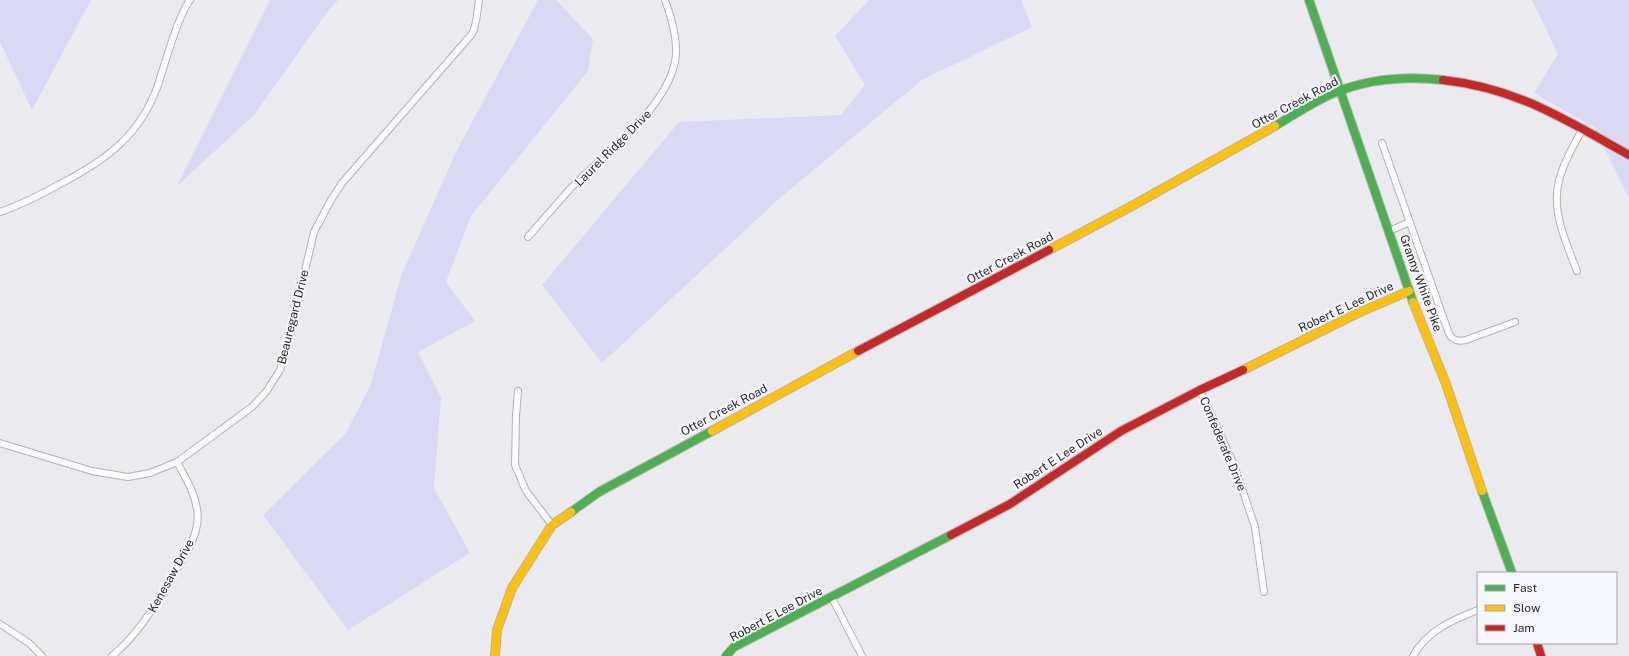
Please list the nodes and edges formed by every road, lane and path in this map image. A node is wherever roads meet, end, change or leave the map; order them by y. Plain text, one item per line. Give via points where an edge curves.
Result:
1 (190, 0) edge
2 (479, 0) edge
3 (665, 0) edge
4 (1309, 0) edge
5 (1341, 91) junction
6 (1582, 130) junction
7 (1382, 143) dead end
8 (1629, 155) edge
9 (0, 212) edge
10 (1410, 222) junction
11 (1390, 231) junction
12 (528, 237) dead end
13 (1577, 271) dead end
14 (1409, 292) junction
15 (1515, 322) dead end
16 (1200, 390) junction
17 (518, 391) dead end
18 (0, 443) edge
19 (178, 462) junction
20 (552, 525) junction
21 (1512, 572) edge
22 (1264, 592) dead end
23 (832, 598) junction
24 (1477, 610) edge
25 (0, 624) edge
26 (1536, 644) edge
27 (42, 656) edge
28 (112, 656) edge
29 (495, 656) edge
30 (726, 656) edge
31 (862, 656) edge
32 (1413, 656) edge
33 (1541, 656) edge

1 - 9 street via 172,38 147,110 126,139 92,167 22,204
2 - 19 street, Beauregard Drive via 476,26 472,34 330,200 314,232 280,370 266,392 252,407
3 - 12 street, Laurel Ridge Drive via 676,45 675,62 670,78 652,109 573,187
4 - 5 street, Granny White Pike
5 - 6 street, Otter Creek Road via 1359,84 1404,79 1467,84 1515,96
5 - 11 street, Granny White Pike
5 - 20 street, Otter Creek Road via 605,489
6 - 8 street, Otter Creek Road
6 - 13 street via 1562,169 1556,195 1560,225
7 - 10 street
10 - 11 street
10 - 15 street via 1452,338 1458,341 1466,340
11 - 14 street, Granny White Pike
14 - 16 street, Robert E Lee Drive via 1362,311
14 - 21 street, Granny White Pike via 1446,384
16 - 22 street, Confederate Drive via 1234,465 1255,527
16 - 23 street, Robert E Lee Drive via 1121,431 1010,504
17 - 20 street via 515,465 526,491
18 - 19 street, Beauregard Drive via 92,471 128,476 150,473
19 - 28 street, Kenesaw Drive via 196,505 197,524 190,547 151,613 135,634
20 - 29 street, Otter Creek Road via 512,588 497,630
23 - 30 street, Robert E Lee Drive via 734,647
23 - 31 street
24 - 32 street via 1452,620 1434,632
25 - 27 street via 29,643
26 - 33 street

